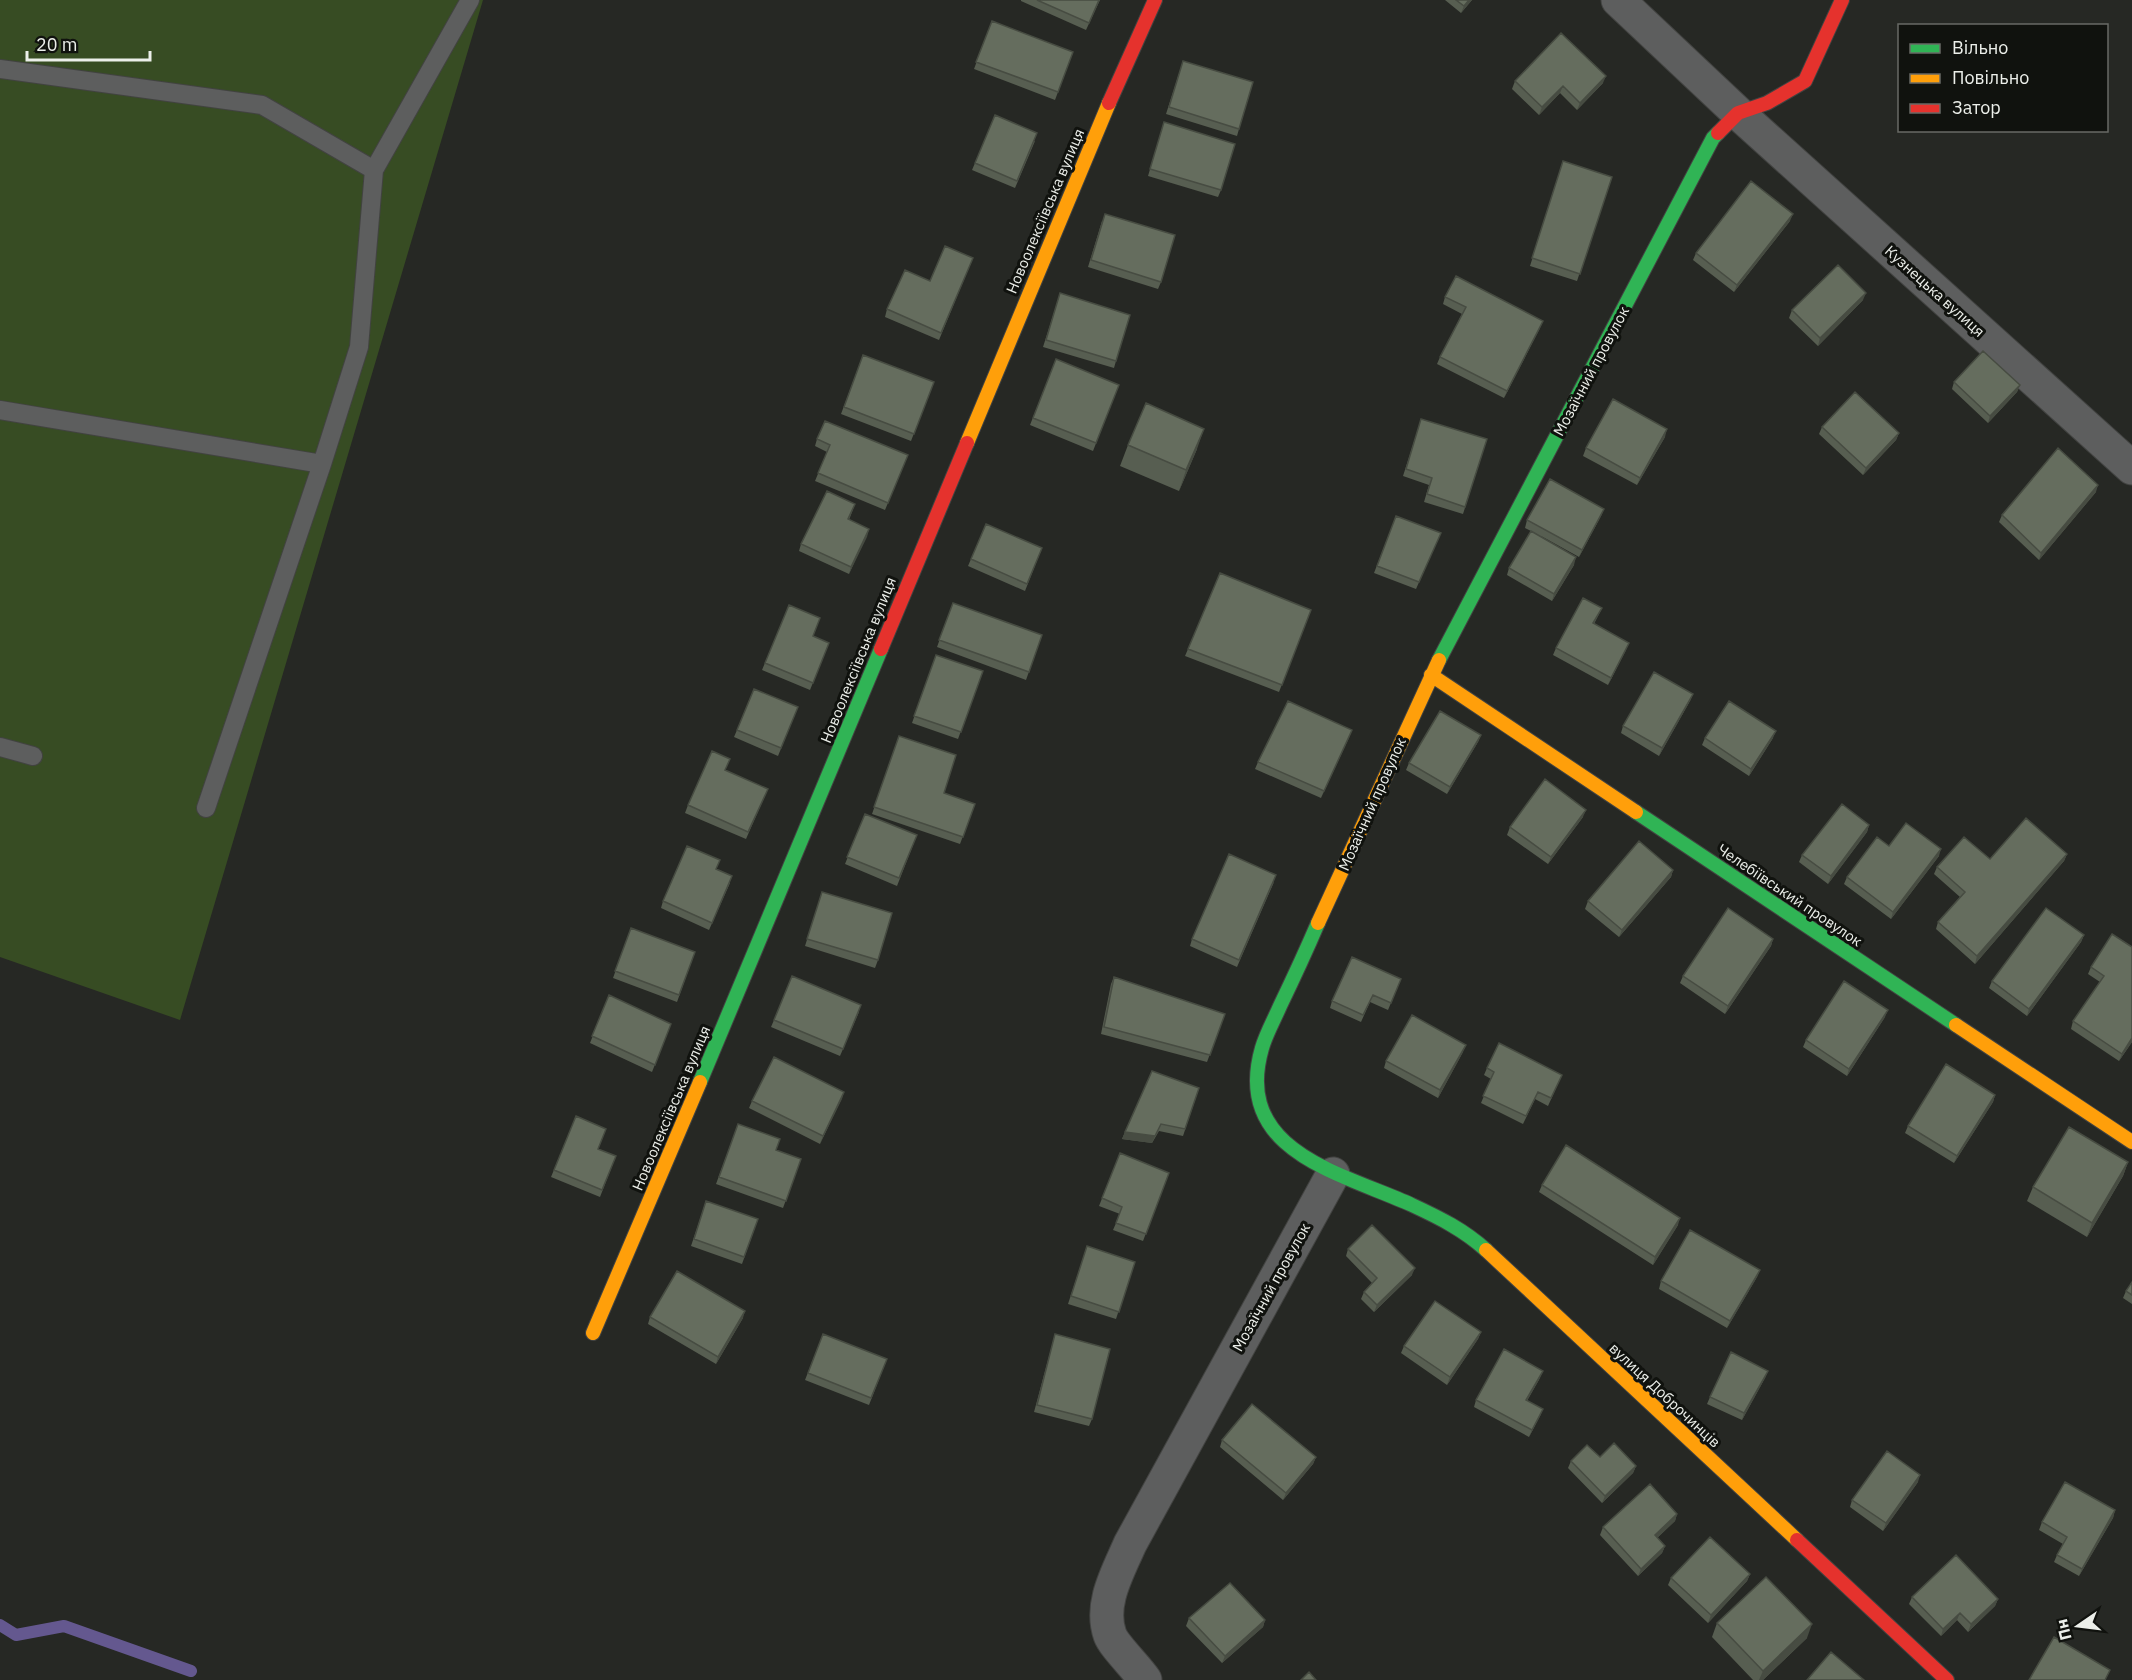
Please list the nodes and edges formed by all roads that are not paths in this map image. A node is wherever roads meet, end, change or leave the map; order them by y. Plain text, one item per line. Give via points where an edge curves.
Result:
1 (470, 0) edge
2 (1155, 0) edge
3 (1618, 0) edge
4 (1842, 0) edge
5 (0, 69) edge
6 (1738, 113) junction
7 (374, 170) junction
8 (0, 410) edge
9 (322, 464) junction
10 (2132, 468) edge
11 (1431, 675) junction
12 (0, 747) edge
13 (33, 756) dead end
14 (206, 808) dead end
15 (2132, 1142) edge
16 (1333, 1174) junction
17 (593, 1333) dead end
18 (1145, 1680) edge
19 (1947, 1680) edge

1 - 7 lane
2 - 17 street, Новоолексіївська вулиця via 1096,130
3 - 6 street, Кузнецька вулиця
4 - 6 street, Мозаїчний провулок via 1805,81 1767,103
5 - 7 lane via 262,105
6 - 10 street, Кузнецька вулиця
6 - 11 street, Мозаїчний провулок via 1713,138
7 - 9 lane via 359,347
8 - 9 lane
9 - 14 lane
11 - 15 street, Челебіївський провулок
11 - 16 street, Мозаїчний провулок via 1262,1047 1257,1072 1257,1098 1271,1129 1293,1149
12 - 13 lane
16 - 18 street, Мозаїчний провулок via 1130,1544 1112,1586 1106,1610 1111,1636
16 - 19 street, вулиця Доброчинців via 1412,1205 1467,1233

